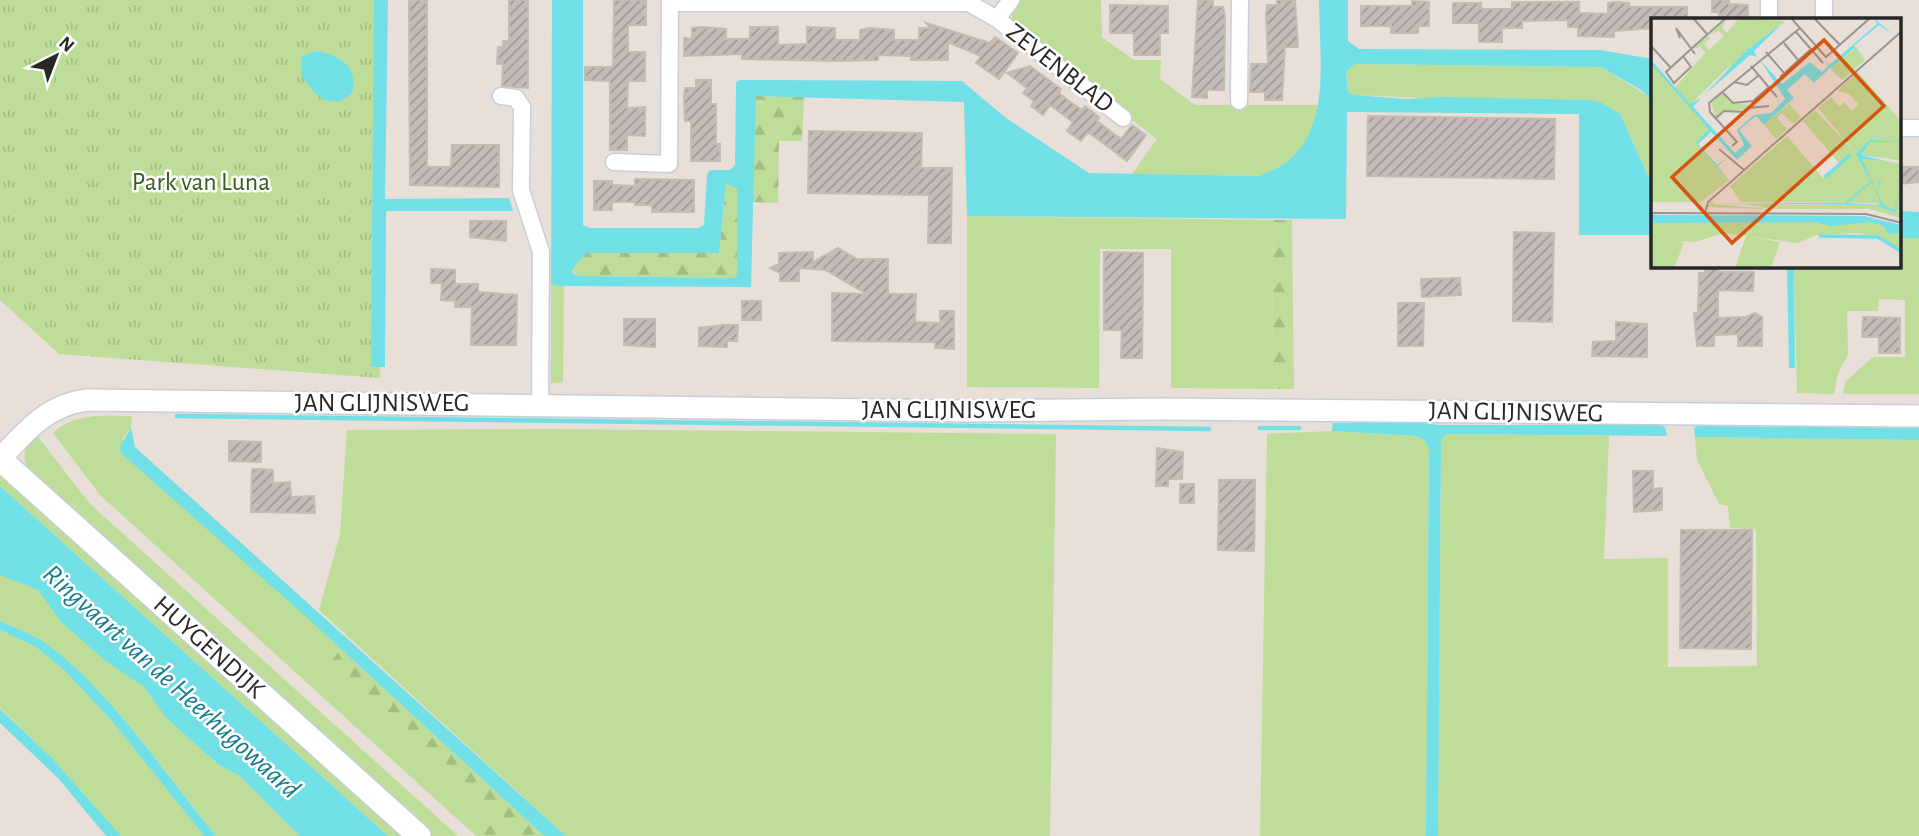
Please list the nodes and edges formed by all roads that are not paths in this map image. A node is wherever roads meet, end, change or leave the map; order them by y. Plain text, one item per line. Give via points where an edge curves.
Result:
1 (1011, 0) edge
2 (1240, 0) edge
3 (1769, 0) edge
4 (1824, 0) edge
5 (915, 1) edge
6 (670, 2) edge
7 (1769, 18) edge
8 (1824, 18) edge
9 (997, 19) junction
10 (501, 96) dead end
11 (1239, 101) dead end
12 (1123, 118) dead end
13 (614, 162) dead end
14 (540, 404) junction
15 (1919, 415) edge
16 (0, 459) edge
17 (419, 836) edge

1 - 9 street, ZEVENBLAD
2 - 11 street
3 - 7 street
4 - 8 street
5 - 6 street, ZEVENBLAD
5 - 9 street, ZEVENBLAD via 969,3
6 - 13 street via 670,164
9 - 12 street, ZEVENBLAD
10 - 14 street via 516,98 522,107 521,190 541,252
14 - 15 street, JAN GLIJNISWEG via 965,411
14 - 16 street, JAN GLIJNISWEG via 87,400 66,403 45,415
16 - 17 main road, HUYGENDIJK

